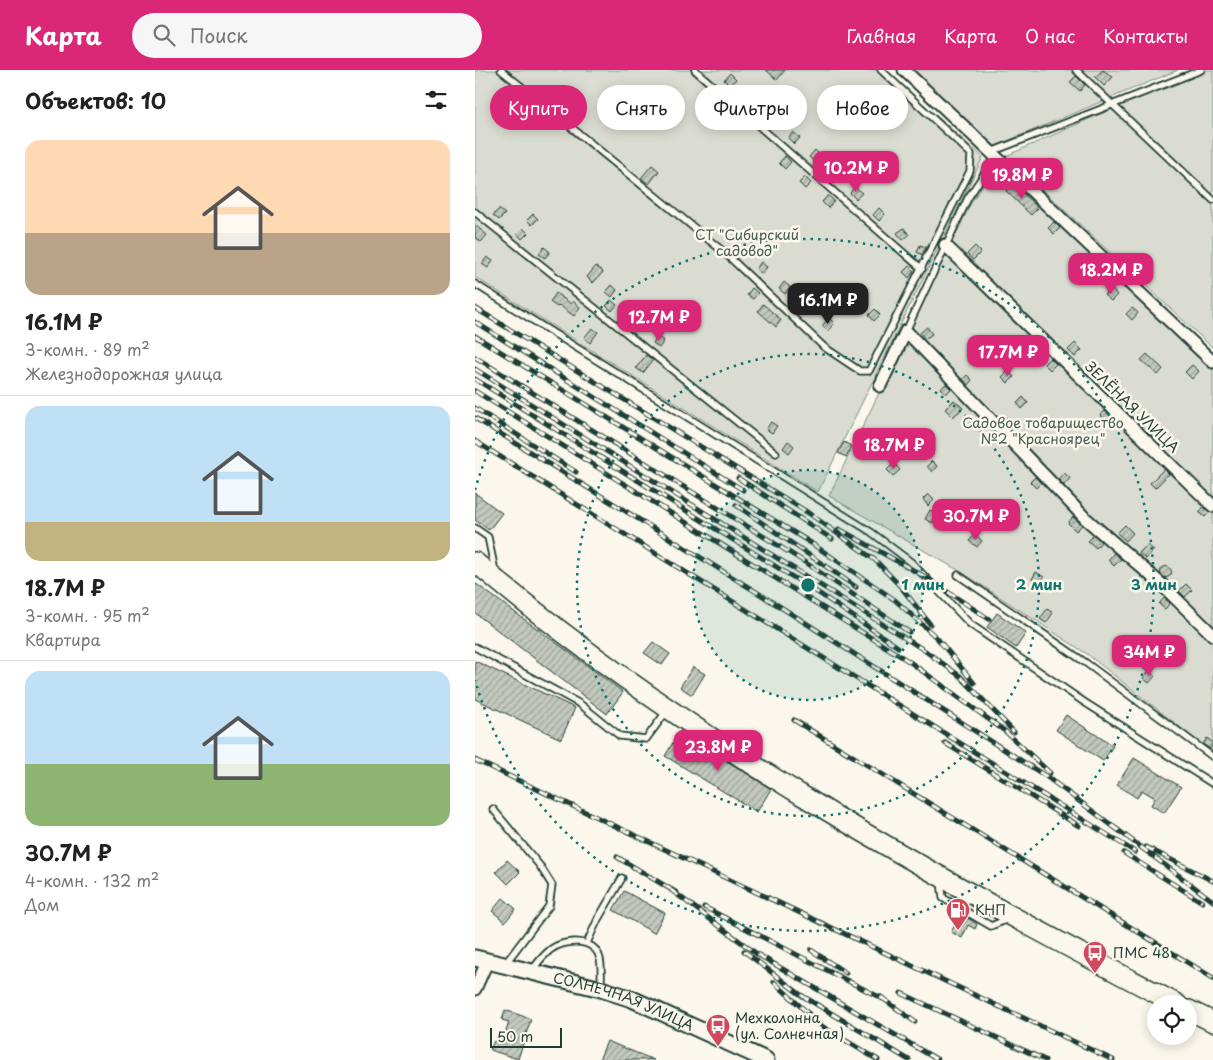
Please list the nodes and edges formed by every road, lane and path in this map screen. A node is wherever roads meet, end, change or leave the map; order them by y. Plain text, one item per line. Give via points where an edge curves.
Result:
1 (501, 70) edge
2 (695, 70) edge
3 (881, 70) edge
4 (904, 70) edge
5 (1076, 70) edge
6 (1201, 70) edge
7 (1113, 104) junction
8 (993, 154) junction
9 (1213, 200) edge
10 (475, 212) edge
11 (945, 245) junction
12 (922, 269) junction
13 (475, 284) edge
14 (906, 330) junction
15 (1213, 362) edge
16 (879, 386) dead end
17 (776, 453) dead end
18 (1213, 506) edge
19 (475, 528) edge
20 (475, 562) edge
21 (958, 575) dead end
22 (497, 580) junction
23 (1213, 635) edge
24 (475, 647) edge
25 (669, 708) junction
26 (1213, 757) edge
27 (1213, 784) edge
28 (493, 809) dead end
29 (622, 878) dead end
30 (587, 943) junction
31 (481, 960) edge
32 (504, 966) junction
33 (531, 974) junction
34 (475, 989) edge
35 (601, 989) junction
36 (1160, 995) edge
37 (1197, 1014) edge
38 (1213, 1022) edge
39 (766, 1060) edge

1 - 12 lane via 725,253 825,348 860,371 869,371
2 - 12 lane
3 - 12 lane via 971,154 969,171
4 - 8 street
5 - 7 lane
6 - 7 lane
7 - 8 lane
7 - 9 lane
8 - 11 lane
8 - 15 street
10 - 17 lane
11 - 14 lane
11 - 18 street, ЗЕЛЁНАЯ УЛИЦА
13 - 27 lane via 871,532 911,562 970,624
14 - 16 street
14 - 23 street via 1085,518 1161,584
19 - 22 lane via 488,537
20 - 22 highway
21 - 26 lane via 1086,663
22 - 25 highway via 576,642
24 - 25 lane via 580,704 620,736 646,739
25 - 36 highway via 765,771 941,877
28 - 32 lane via 552,885 549,906
29 - 30 lane
30 - 33 lane via 552,948 539,960
30 - 35 lane via 600,957
31 - 32 street, СОЛНЕЧНАЯ УЛИЦА
31 - 34 street
32 - 33 street, СОЛНЕЧНАЯ УЛИЦА
33 - 35 street, СОЛНЕЧНАЯ УЛИЦА
35 - 39 street, СОЛНЕЧНАЯ УЛИЦА via 632,999
37 - 38 highway

